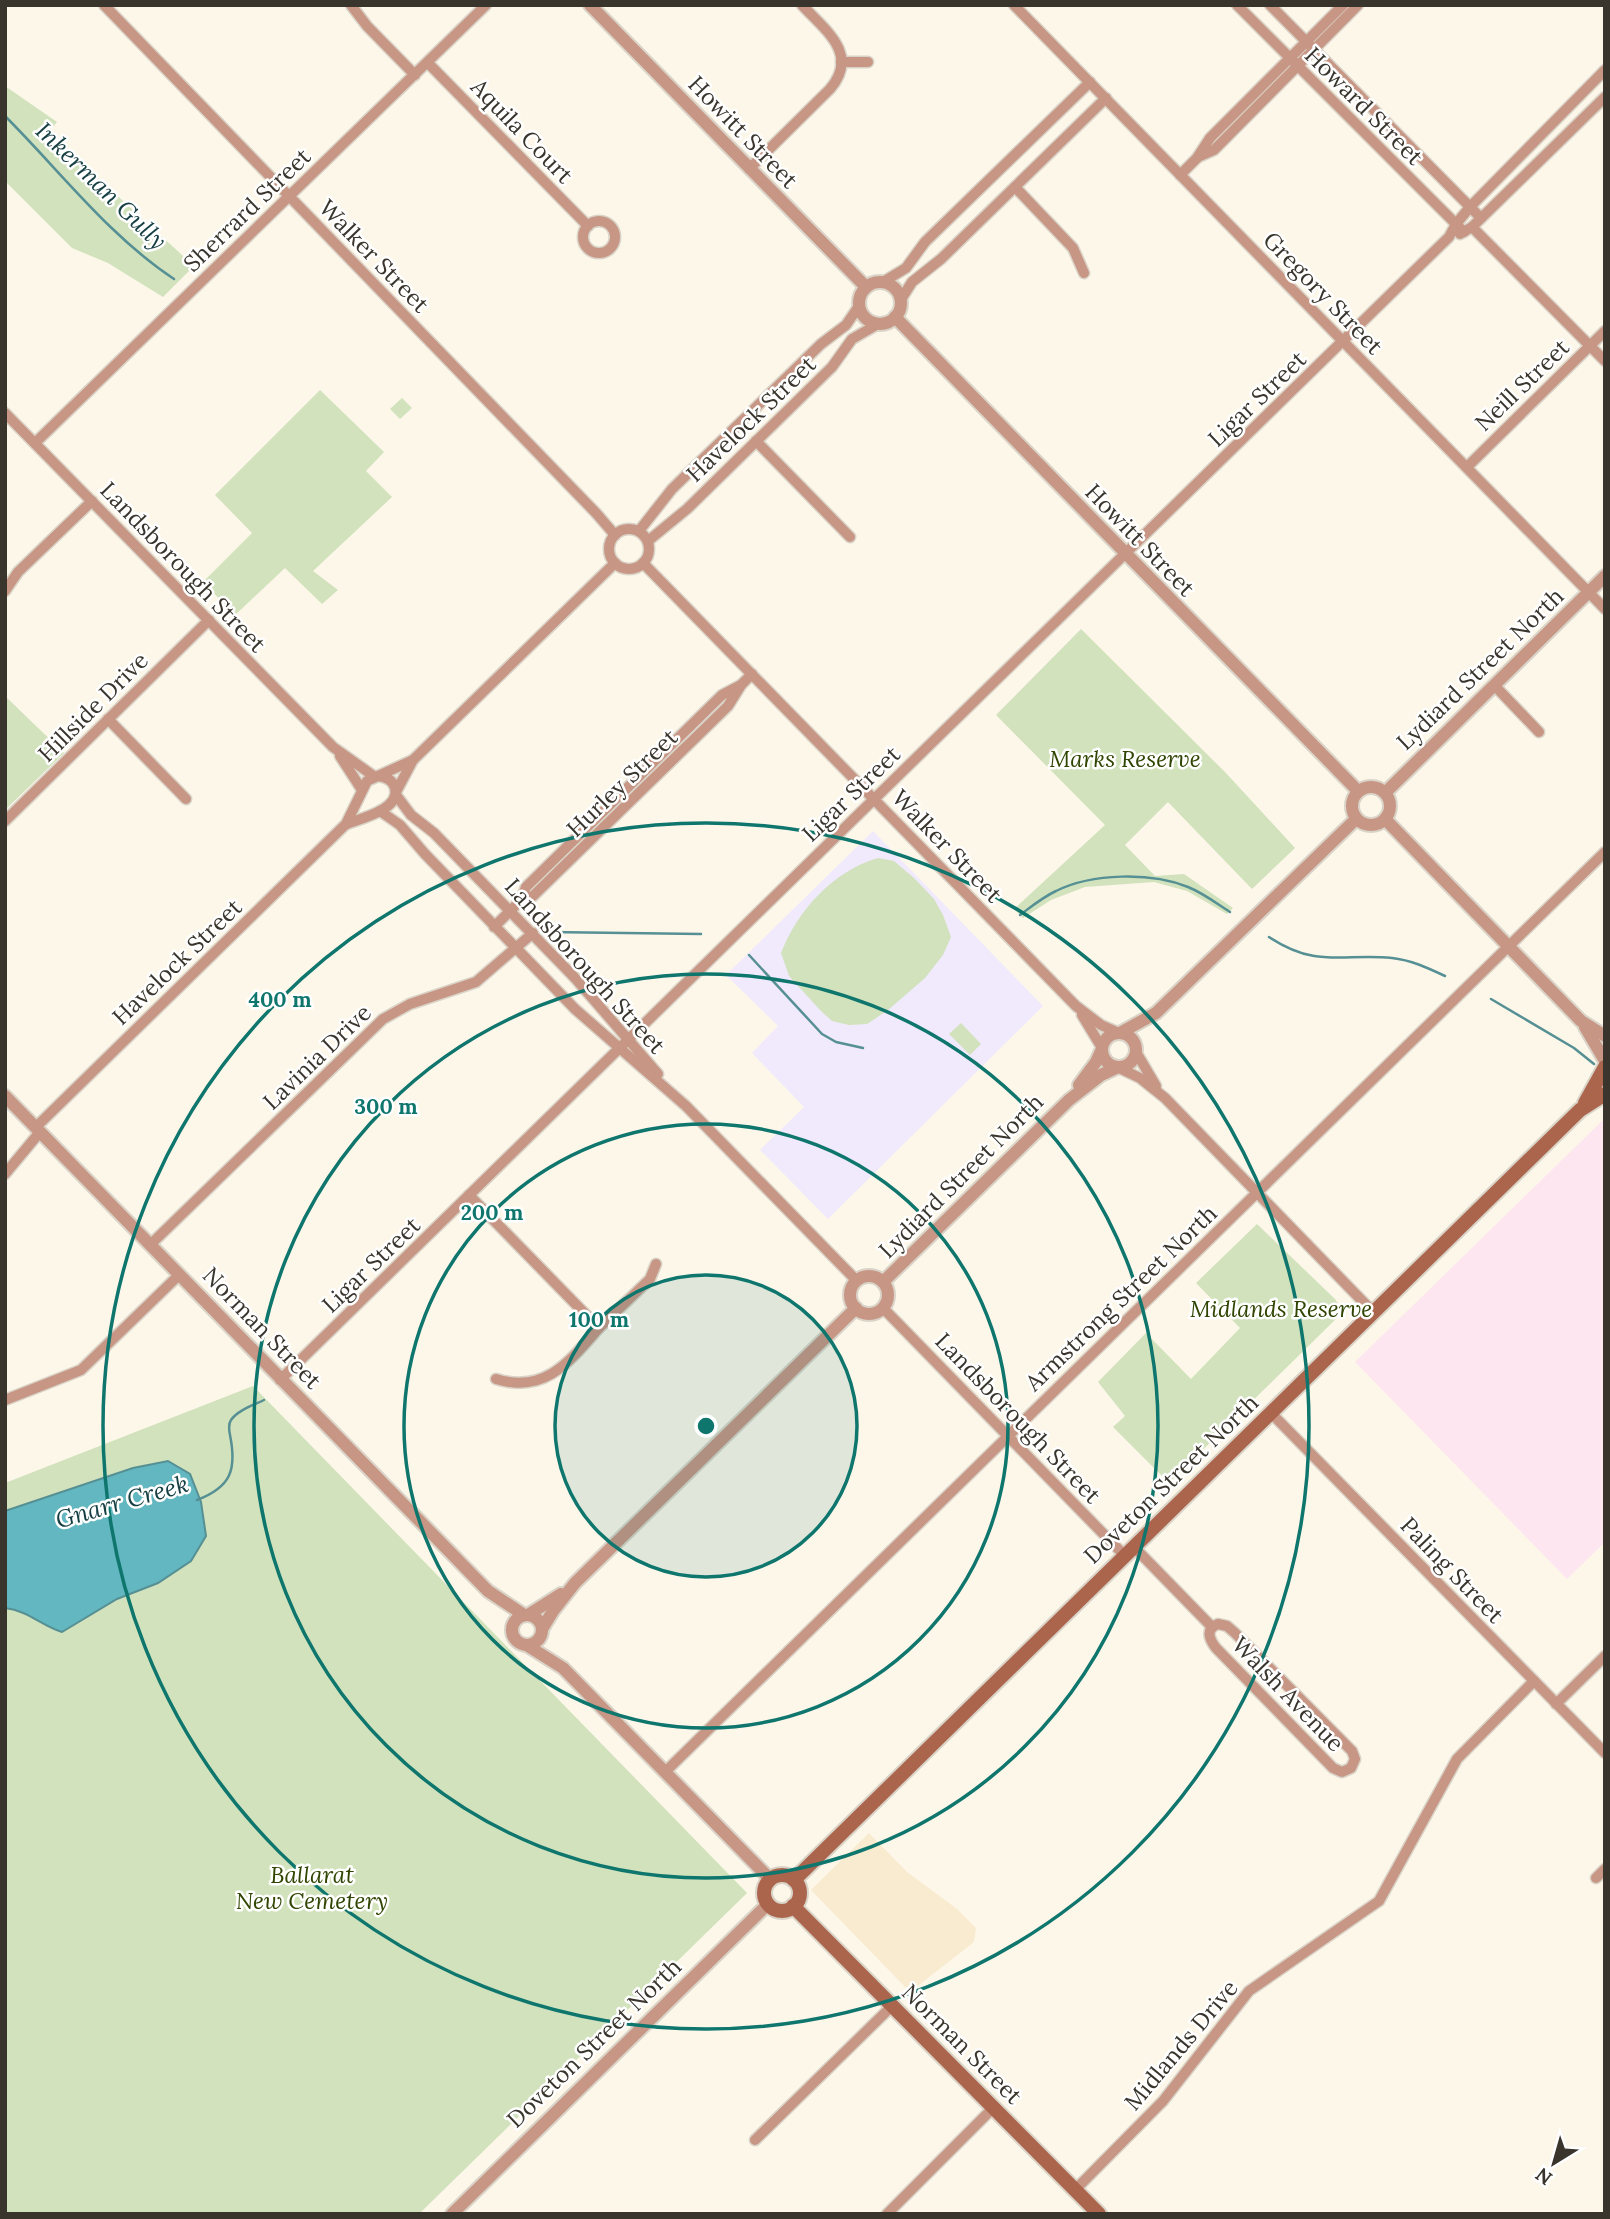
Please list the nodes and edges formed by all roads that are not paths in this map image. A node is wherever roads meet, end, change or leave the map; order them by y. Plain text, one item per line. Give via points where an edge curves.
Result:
1 (104, 5) edge
2 (351, 5) edge
3 (486, 5) edge
4 (590, 5) edge
5 (802, 5) edge
6 (1237, 5) edge
7 (1270, 5) edge
8 (1343, 5) edge
9 (1358, 5) edge
10 (1015, 6) edge
11 (1310, 46) junction
12 (841, 62) junction
13 (868, 62) dead end
14 (1294, 62) junction
15 (428, 63) junction
16 (1605, 70) edge
17 (415, 75) junction
18 (1090, 82) junction
19 (1605, 97) edge
20 (1106, 98) junction
21 (749, 169) junction
22 (1506, 171) junction
23 (1180, 175) junction
24 (1517, 183) junction
25 (1015, 187) junction
26 (289, 197) junction
27 (1470, 207) junction
28 (1481, 218) junction
29 (1456, 224) junction
30 (588, 226) dead end
31 (1468, 230) junction
32 (1449, 237) junction
33 (1084, 273) dead end
34 (883, 282) junction
35 (866, 287) junction
36 (901, 301) junction
37 (859, 306) junction
38 (895, 317) junction
39 (878, 324) junction
40 (1605, 331) edge
41 (1343, 341) junction
42 (1590, 346) junction
43 (1605, 362) edge
44 (5, 413) edge
45 (756, 441) junction
46 (35, 443) junction
47 (1467, 467) junction
48 (92, 501) junction
49 (639, 531) junction
50 (615, 535) junction
51 (850, 537) dead end
52 (648, 541) junction
53 (1125, 555) junction
54 (615, 563) junction
55 (643, 563) junction
56 (1605, 576) edge
57 (5, 591) edge
58 (1588, 593) junction
59 (1605, 609) edge
60 (209, 620) junction
61 (752, 674) junction
62 (1494, 685) junction
63 (108, 719) junction
64 (1539, 732) dead end
65 (333, 747) junction
66 (413, 760) junction
67 (377, 776) junction
68 (362, 791) junction
69 (1358, 791) junction
70 (396, 793) junction
71 (1385, 793) junction
72 (186, 799) dead end
73 (874, 799) junction
74 (379, 811) junction
75 (1356, 818) junction
76 (1385, 819) junction
77 (5, 821) edge
78 (346, 824) junction
79 (1605, 852) edge
80 (510, 911) junction
81 (494, 927) junction
82 (533, 933) junction
83 (1508, 946) junction
84 (515, 949) junction
85 (1076, 1006) junction
86 (1156, 1013) junction
87 (1581, 1021) junction
88 (1119, 1033) junction
89 (1605, 1036) edge
90 (628, 1040) junction
91 (619, 1048) junction
92 (1102, 1049) junction
93 (1136, 1051) junction
94 (1605, 1061) edge
95 (1605, 1067) edge
96 (1119, 1068) junction
97 (1605, 1094) edge
98 (5, 1096) edge
99 (1164, 1098) junction
100 (1069, 1100) junction
101 (686, 1106) junction
102 (1580, 1110) junction
103 (38, 1129) junction
104 (5, 1174) edge
105 (1256, 1193) junction
106 (469, 1195) junction
107 (150, 1245) junction
108 (656, 1264) dead end
109 (178, 1275) junction
110 (857, 1281) junction
111 (883, 1282) junction
112 (883, 1307) junction
113 (856, 1308) junction
114 (1374, 1313) junction
115 (599, 1328) junction
116 (496, 1378) dead end
117 (281, 1380) junction
118 (5, 1400) edge
119 (1271, 1413) junction
120 (1008, 1436) junction
121 (1129, 1552) junction
122 (575, 1583) junction
123 (488, 1591) junction
124 (526, 1615) junction
125 (512, 1627) junction
126 (1212, 1627) junction
127 (542, 1632) junction
128 (528, 1646) junction
129 (1605, 1656) edge
130 (563, 1668) junction
131 (1534, 1681) junction
132 (1556, 1704) junction
133 (1605, 1754) edge
134 (665, 1772) junction
135 (1605, 1869) edge
136 (1596, 1878) dead end
137 (769, 1879) junction
138 (794, 1880) junction
139 (768, 1904) junction
140 (793, 1906) junction
141 (892, 2006) junction
142 (993, 2108) junction
143 (755, 2140) dead end
144 (1075, 2190) junction
145 (452, 2214) edge
146 (887, 2214) edge
147 (1099, 2214) edge

1 - 26 street, Walker Street
2 - 17 street
3 - 15 street, Sherrard Street
4 - 21 street, Howitt Street
5 - 12 street via 835,40
6 - 14 street, Howard Street
7 - 11 street, Howard Street
8 - 11 street
9 - 11 street
10 - 18 street, Gregory Street
11 - 14 street
11 - 27 street, Howard Street
12 - 13 street
12 - 21 street via 840,74 830,89
14 - 23 street via 1214,150 1197,158
14 - 29 street, Howard Street
15 - 17 street, Sherrard Street
15 - 30 street, Aquila Court
16 - 22 street, Ligar Street
17 - 26 street, Sherrard Street
18 - 20 street, Gregory Street
18 - 34 street via 923,245 906,268
19 - 24 street, Ligar Street
20 - 23 street, Gregory Street
20 - 25 street
21 - 35 street, Howitt Street
22 - 24 street
22 - 27 street, Ligar Street
23 - 41 street, Gregory Street
24 - 28 street, Ligar Street
25 - 33 street via 1073,248
25 - 36 street via 912,282
26 - 46 street, Sherrard Street
26 - 50 street, Walker Street
27 - 28 street, Howard Street
27 - 29 street, Ligar Street
28 - 31 street, Ligar Street
29 - 31 street, Howard Street
29 - 32 street, Ligar Street
31 - 32 street, Ligar Street
31 - 42 street, Howard Street
32 - 41 street, Ligar Street
34 - 35 street
34 - 36 street via 894,288
35 - 37 street
36 - 38 street
37 - 39 street via 865,318
37 - 49 street, Havelock Street via 846,325 672,489
38 - 39 street
38 - 53 street, Howitt Street
39 - 45 street, Havelock Street via 852,338 832,367
40 - 42 street, Neill Street
41 - 47 street, Gregory Street
41 - 53 street, Ligar Street
42 - 43 street, Howard Street
42 - 47 street, Neill Street
44 - 46 street, Landsborough Street
45 - 51 street
45 - 52 street, Havelock Street
46 - 48 street, Landsborough Street
47 - 58 street, Gregory Street
48 - 57 street via 18,572
48 - 60 street, Landsborough Street
49 - 50 street via 626,529
49 - 52 street
50 - 54 street via 610,552
52 - 55 street via 649,553
53 - 69 street, Howitt Street
53 - 73 street, Ligar Street
54 - 55 street via 626,569
54 - 66 street
55 - 61 street, Walker Street
56 - 58 street, Lydiard Street North
58 - 59 street, Gregory Street
58 - 62 street, Lydiard Street North
60 - 63 street, Hillside Drive
60 - 65 street, Landsborough Street
61 - 73 street, Walker Street
61 - 80 street, Hurley Street via 712,705 526,887
62 - 64 street
62 - 71 street, Lydiard Street North
63 - 72 street
63 - 77 street, Hillside Drive
65 - 67 street, Landsborough Street
65 - 68 street, Landsborough Street
66 - 67 street
66 - 70 street
67 - 68 street via 367,781
67 - 70 street via 389,779
68 - 74 street via 364,803
68 - 78 street, Havelock Street
69 - 71 street via 1369,786
69 - 75 street via 1351,806
70 - 74 street via 391,805
70 - 80 street, Landsborough Street via 411,815
71 - 76 street via 1390,806
73 - 85 street, Walker Street
73 - 90 street, Ligar Street
74 - 78 street, Havelock Street
74 - 81 street, Landsborough Street via 400,825
75 - 76 street via 1369,825
75 - 86 street
76 - 83 street
78 - 103 street, Havelock Street
79 - 83 street, Armstrong Street North
80 - 81 street, Hurley Street
80 - 82 street, Landsborough Street
81 - 84 street, Landsborough Street
82 - 84 street, Lavinia Drive
82 - 90 street, Landsborough Street
83 - 87 street
83 - 105 street, Armstrong Street North
84 - 91 street, Landsborough Street
84 - 107 street, Lavinia Drive via 476,982 410,1004 383,1019
85 - 88 street, Walker Street
85 - 92 street, Walker Street
86 - 88 street
86 - 93 street
87 - 89 street
87 - 94 street
88 - 92 street via 1108,1037
88 - 93 street via 1132,1038
90 - 91 street, Ligar Street
90 - 101 street, Landsborough Street
91 - 101 street, Landsborough Street
91 - 106 street, Ligar Street
92 - 96 street via 1105,1060
92 - 100 street, Lydiard Street North
93 - 96 street via 1130,1063
93 - 99 street
95 - 102 main road, Doveton Street North
96 - 99 street
96 - 100 street, Lydiard Street North via 1101,1075
97 - 102 main road, Doveton Street North
98 - 103 street, Norman Street
99 - 105 street
100 - 111 street, Lydiard Street North
101 - 110 street, Landsborough Street
102 - 114 main road, Doveton Street North
103 - 104 street, Havelock Street
103 - 107 street, Norman Street
105 - 114 street
105 - 120 street, Armstrong Street North
106 - 115 street
106 - 117 street, Ligar Street
107 - 109 street, Norman Street
108 - 115 street via 650,1279
109 - 117 street, Norman Street
109 - 118 street via 81,1370
110 - 111 street via 869,1276
110 - 113 street via 850,1294
111 - 112 street via 888,1295
112 - 113 street via 871,1314
112 - 120 street, Landsborough Street
113 - 122 street
114 - 119 main road, Doveton Street North
115 - 116 street via 544,1378 525,1384
117 - 123 street, Norman Street
119 - 121 main road, Doveton Street North
119 - 131 street, Paling Street
120 - 121 street, Landsborough Street
120 - 134 street, Armstrong Street North
121 - 126 street, Walsh Avenue
121 - 138 main road, Doveton Street North
122 - 124 street
122 - 127 street
123 - 124 street, Norman Street
123 - 125 street, Norman Street
124 - 125 street
124 - 127 street via 538,1620
125 - 128 street via 516,1641
126 - 126 street, Walsh Avenue via 1229,1628 1352,1751 1355,1761 1351,1769 1339,1771 1324,1758 1216,1648 1209,1637
127 - 128 street via 537,1642
127 - 130 street
128 - 130 street
129 - 132 street
130 - 134 street
131 - 132 street, Paling Street
131 - 144 street, Midlands Drive via 1457,1759 1379,1901 1249,1991 1163,2101
132 - 133 street, Paling Street
134 - 137 street
135 - 136 street
137 - 138 main road via 785,1875
137 - 139 main road via 764,1894
138 - 140 main road via 799,1896
139 - 140 main road via 783,1910
139 - 145 street, Doveton Street North
140 - 141 main road, Norman Street
141 - 142 main road, Norman Street
141 - 143 street
142 - 144 main road, Norman Street
142 - 146 street
144 - 147 main road, Norman Street

